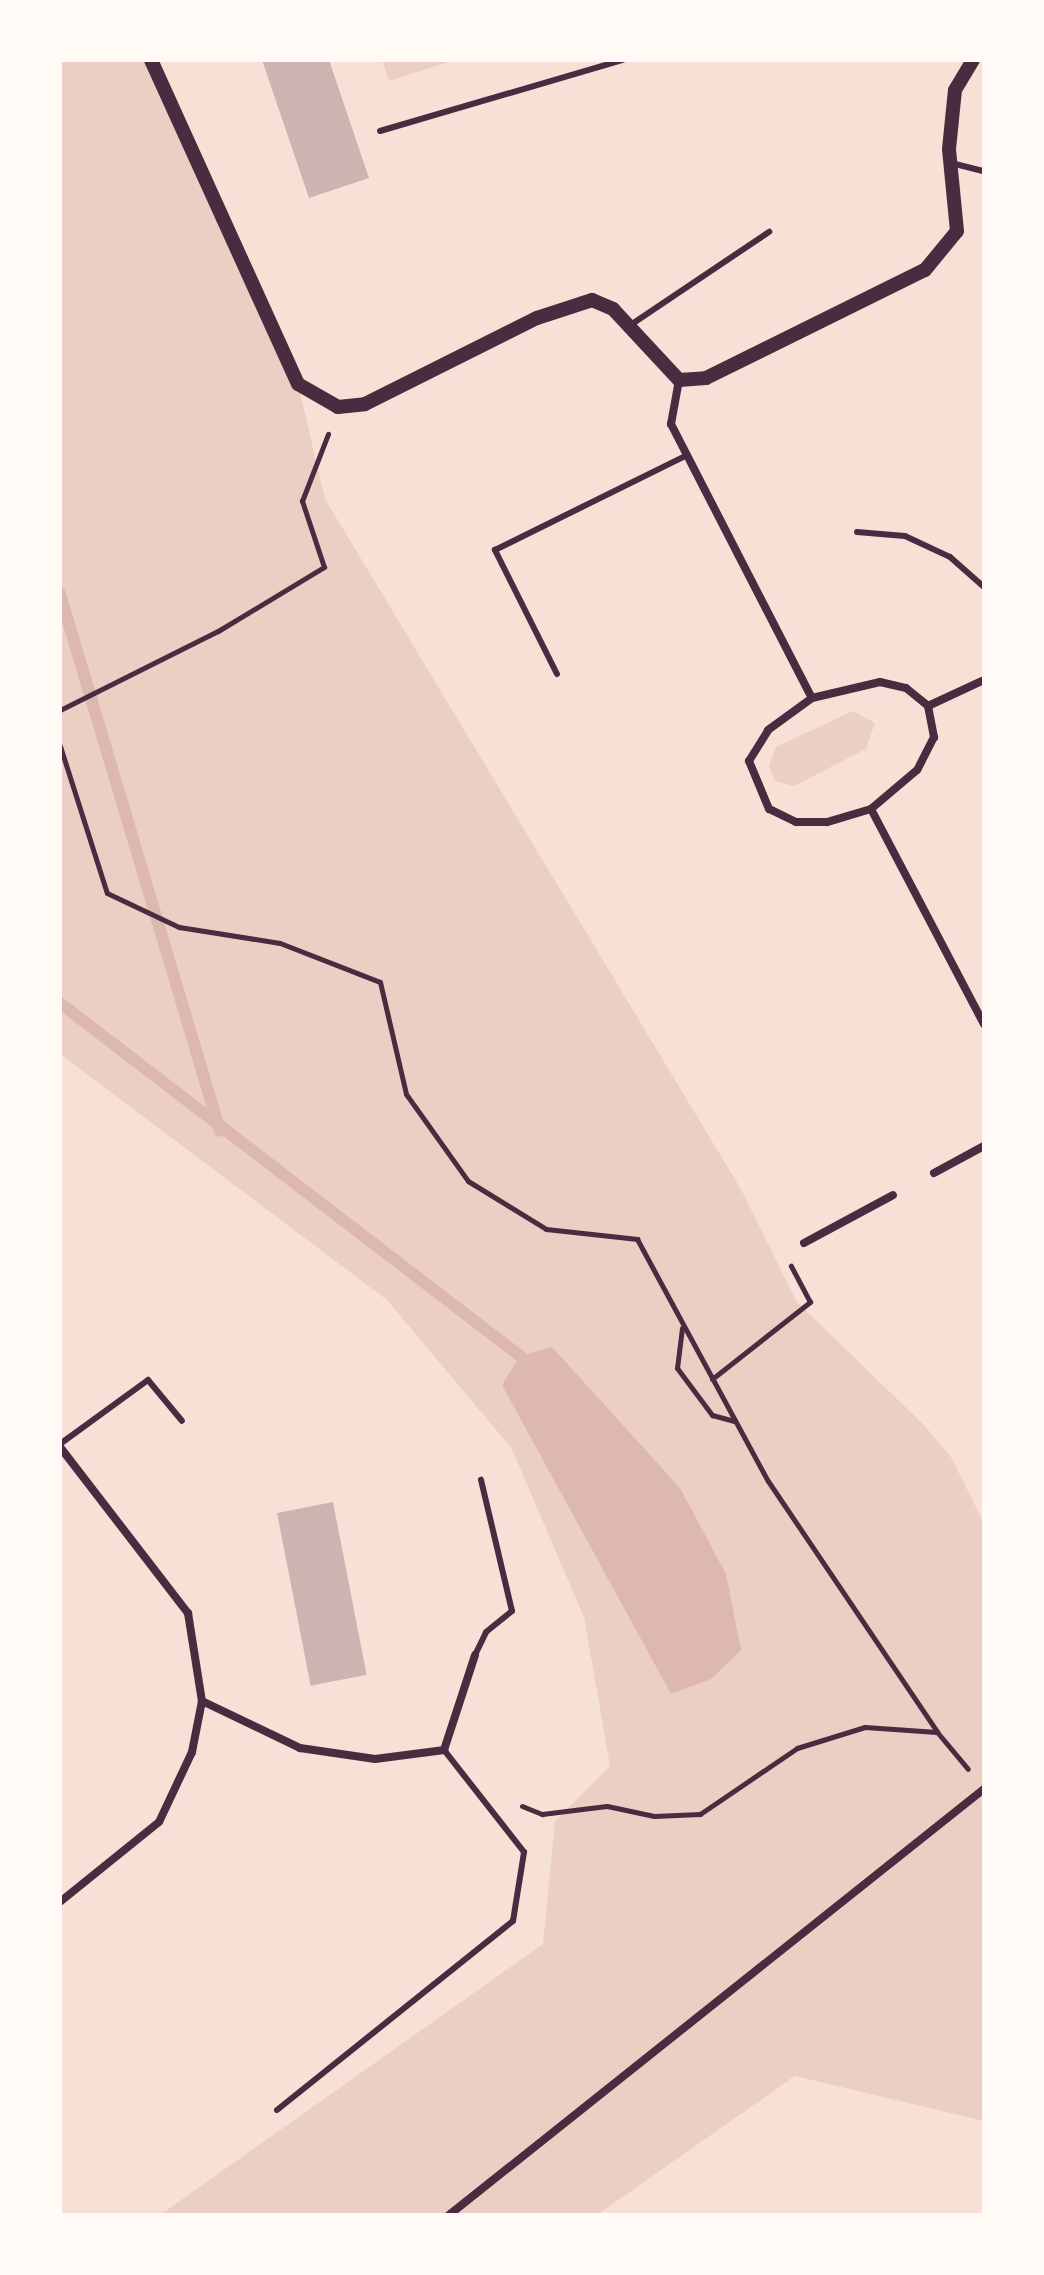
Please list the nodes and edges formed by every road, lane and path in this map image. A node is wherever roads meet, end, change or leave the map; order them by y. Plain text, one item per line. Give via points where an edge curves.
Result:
1 (151, 60) edge
2 (623, 60) edge
3 (973, 60) edge
4 (380, 131) dead end
5 (951, 163) junction
6 (984, 171) edge
7 (769, 232) dead end
8 (629, 326) junction
9 (679, 380) junction
10 (338, 407) junction
11 (685, 456) junction
12 (857, 532) dead end
13 (984, 587) edge
14 (557, 674) dead end
15 (984, 680) edge
16 (812, 698) junction
17 (928, 706) junction
18 (60, 710) edge
19 (60, 746) edge
20 (871, 809) junction
21 (984, 1024) edge
22 (984, 1146) edge
23 (934, 1173) dead end
24 (893, 1195) dead end
25 (804, 1243) joint
26 (682, 1326) junction
27 (712, 1379) junction
28 (182, 1421) dead end
29 (736, 1421) junction
30 (60, 1446) edge
31 (481, 1480) dead end
32 (475, 1655) joint
33 (202, 1701) junction
34 (937, 1732) junction
35 (444, 1750) junction
36 (975, 1777) dead end
37 (475, 1789) junction
38 (984, 1789) edge
39 (60, 1902) edge
40 (277, 2110) dead end
41 (449, 2215) edge

1 - 10 street via 298,384
2 - 4 lane
3 - 5 street via 955,90
5 - 6 lane
5 - 9 street via 957,231 925,270 727,369
7 - 8 lane
8 - 9 street
8 - 10 street via 592,300 537,318 365,404
9 - 11 street via 671,424
10 - 18 path via 302,501 324,567
11 - 14 lane via 495,550
11 - 16 street
12 - 13 lane via 905,536 950,557
15 - 17 street
16 - 17 street via 880,682 906,688
16 - 20 street via 768,730 749,761 756,792 769,809 796,822
17 - 20 street via 934,737 917,770
19 - 26 path via 107,893 179,927 280,943 380,982 406,1094 468,1181 546,1229 637,1239
20 - 21 street
22 - 23 street
24 - 25 street
25 - 27 path via 784,1253 810,1302
26 - 27 path
26 - 29 path via 677,1368 712,1415
27 - 29 path
28 - 30 lane via 148,1380
29 - 34 path via 768,1481
30 - 33 street via 188,1613
31 - 32 lane via 512,1611 486,1632
32 - 35 street
33 - 35 street via 300,1748 375,1759
33 - 39 street via 192,1752 159,1822
34 - 36 path
34 - 37 path via 865,1727 797,1748 700,1814 607,1806 542,1814
35 - 37 lane
37 - 40 lane via 524,1852 513,1921
38 - 41 street

